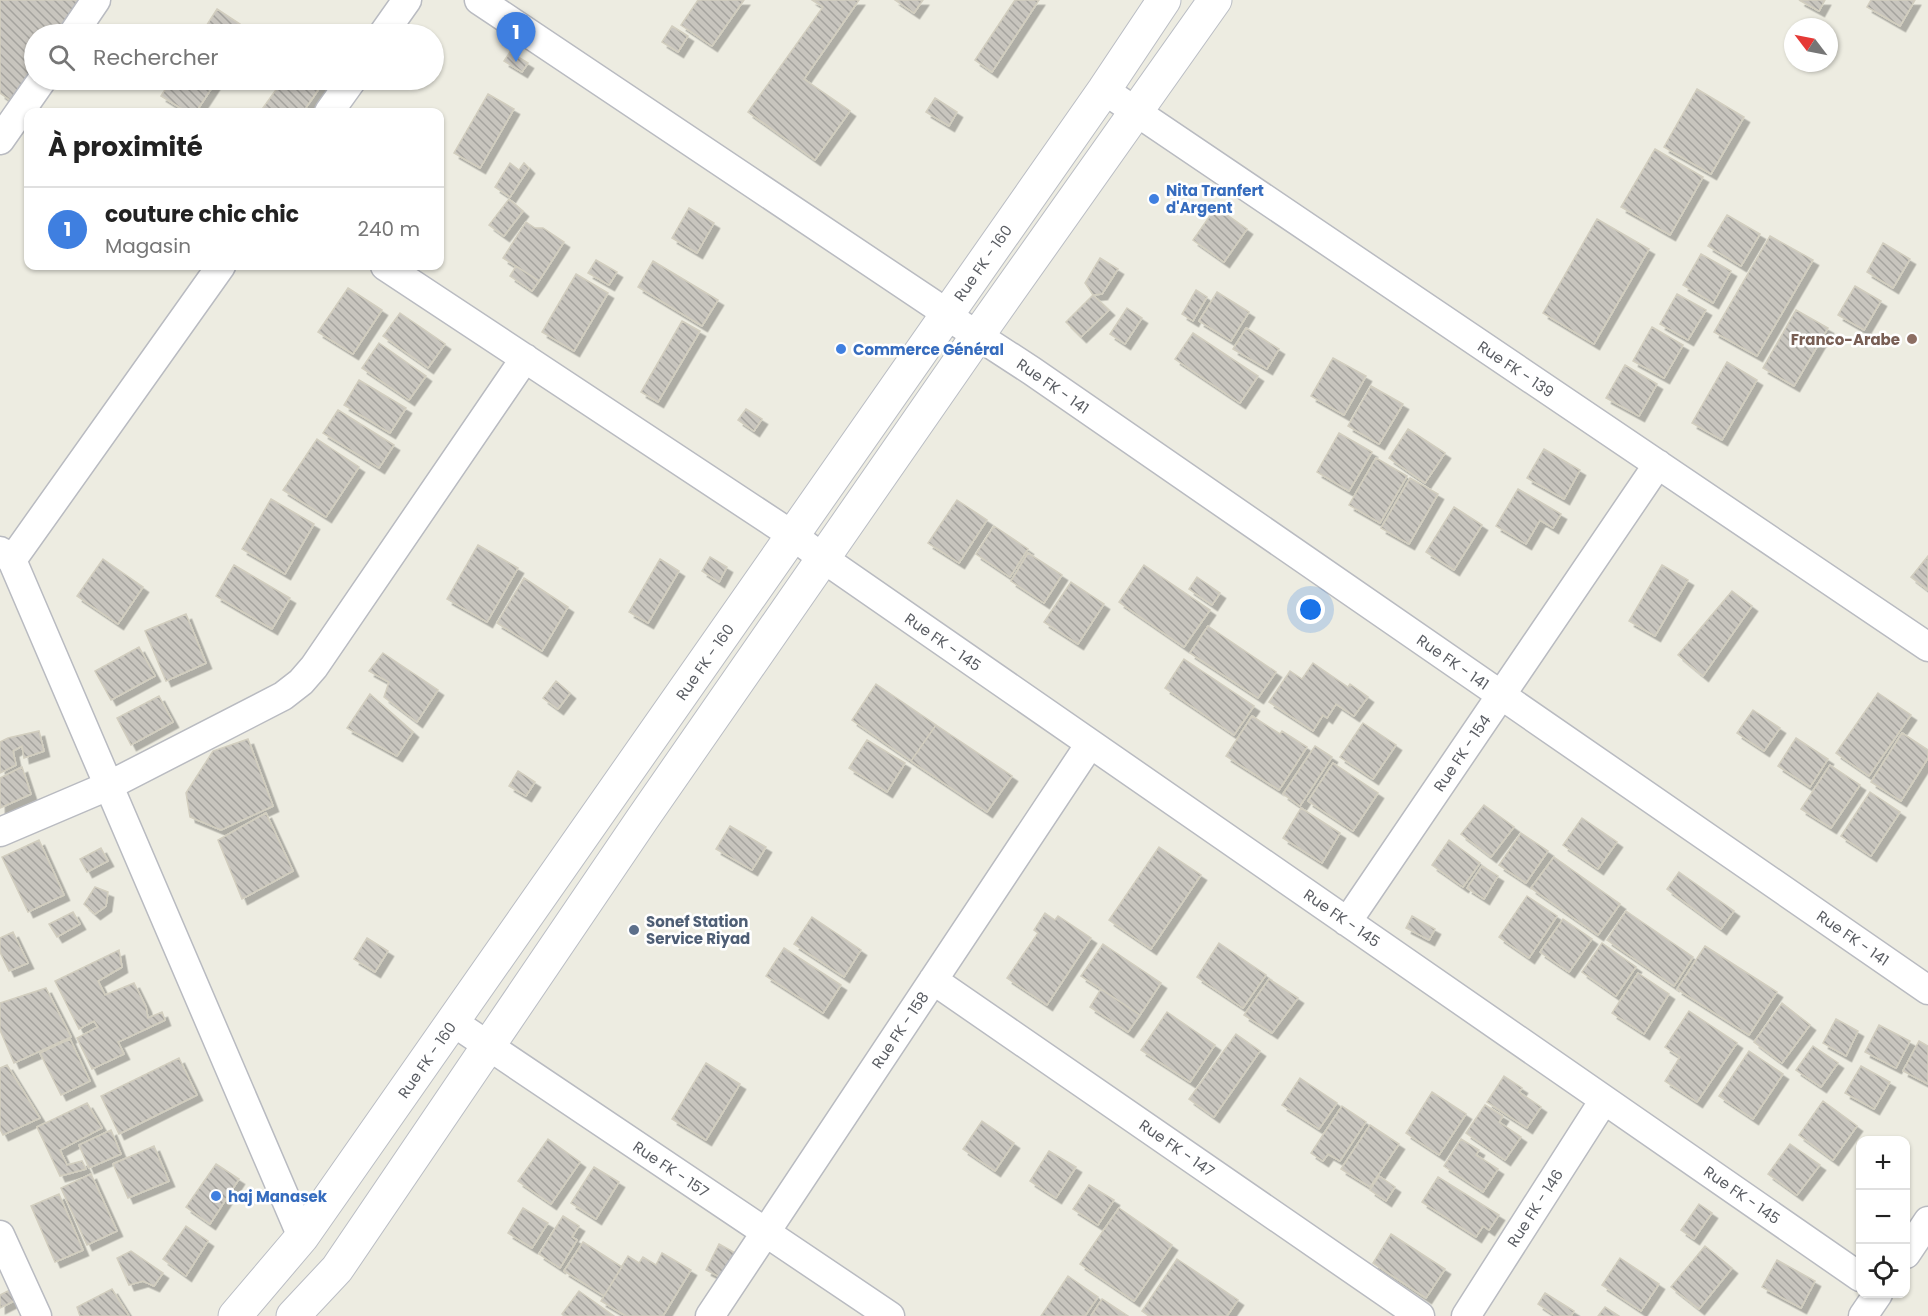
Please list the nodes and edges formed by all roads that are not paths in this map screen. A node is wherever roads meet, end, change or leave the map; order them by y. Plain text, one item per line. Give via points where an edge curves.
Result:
1 (96, 0) edge
2 (407, 0) edge
3 (479, 0) edge
4 (1164, 0) edge
5 (1215, 0) edge
6 (80, 24) edge
7 (390, 24) edge
8 (35, 90) edge
9 (345, 90) edge
10 (1104, 90) junction
11 (332, 108) edge
12 (1136, 112) junction
13 (0, 140) edge
14 (218, 270) edge
15 (391, 270) edge
16 (946, 315) junction
17 (978, 335) junction
18 (525, 358) junction
19 (1658, 464) junction
20 (792, 536) junction
21 (6, 556) edge
22 (824, 560) junction
23 (1928, 647) edge
24 (1501, 696) junction
25 (1090, 744) junction
26 (108, 786) junction
27 (0, 832) edge
28 (1347, 922) junction
29 (933, 980) junction
30 (1928, 990) edge
31 (453, 1022) junction
32 (488, 1046) junction
33 (1604, 1100) junction
34 (1928, 1221) edge
35 (765, 1232) junction
36 (0, 1236) edge
37 (302, 1237) junction
38 (1910, 1247) edge
39 (1856, 1274) edge
40 (1875, 1298) edge
41 (37, 1316) edge
42 (235, 1316) edge
43 (294, 1316) edge
44 (710, 1316) edge
45 (890, 1316) edge
46 (1420, 1316) edge
47 (1466, 1316) edge
48 (1863, 1316) edge

1 - 6 street
2 - 7 street
3 - 16 street, Rue FK - 141
4 - 10 main road, Rue FK - 160
5 - 12 main road
8 - 13 street
9 - 11 street
10 - 12 street, Rue FK - 139
10 - 16 main road, Rue FK - 160
12 - 17 main road
12 - 19 street, Rue FK - 139
14 - 21 street
15 - 18 street, Rue FK - 145
16 - 17 street, Rue FK - 141
16 - 20 main road, Rue FK - 160
17 - 22 main road
17 - 24 street, Rue FK - 141
18 - 20 street, Rue FK - 145
18 - 26 street via 301,682 283,696
19 - 23 street, Rue FK - 139
19 - 24 street, Rue FK - 154
20 - 22 street, Rue FK - 145
20 - 31 main road, Rue FK - 160
21 - 26 street
22 - 25 street, Rue FK - 145
22 - 32 main road
24 - 28 street, Rue FK - 154
24 - 30 street, Rue FK - 141
25 - 28 street, Rue FK - 145
25 - 29 street, Rue FK - 158
26 - 27 street
26 - 37 street
28 - 33 street, Rue FK - 145
29 - 35 street, Rue FK - 158
29 - 46 street, Rue FK - 147
31 - 32 street, Rue FK - 157
31 - 37 main road, Rue FK - 160
32 - 35 street, Rue FK - 157
32 - 43 main road via 337,1269
33 - 39 street, Rue FK - 145
33 - 47 street, Rue FK - 146
34 - 38 street
35 - 44 street, Rue FK - 158
35 - 45 street, Rue FK - 157
36 - 41 street
37 - 42 main road, Rue FK - 160
40 - 48 street

